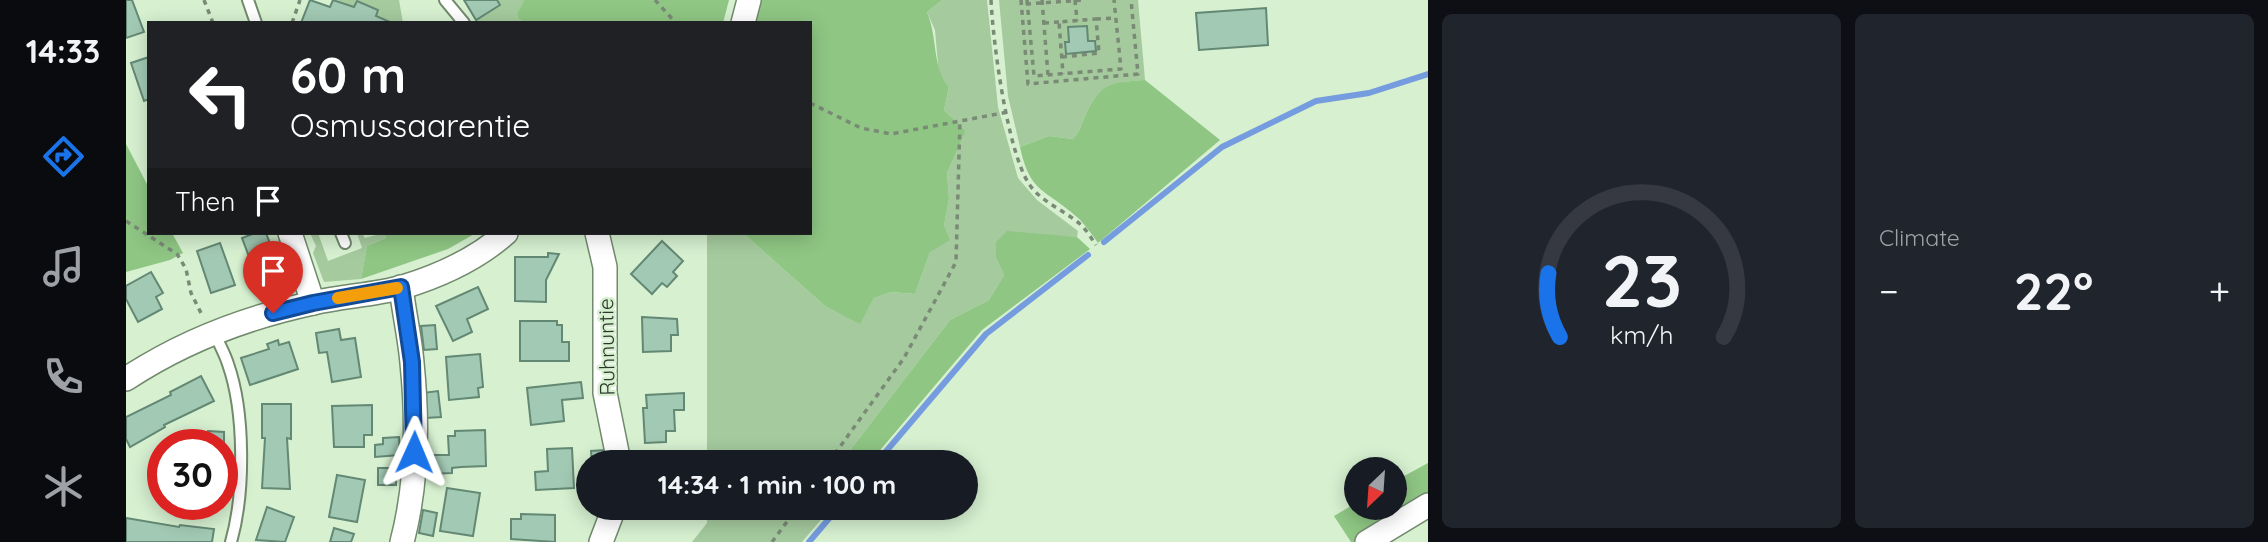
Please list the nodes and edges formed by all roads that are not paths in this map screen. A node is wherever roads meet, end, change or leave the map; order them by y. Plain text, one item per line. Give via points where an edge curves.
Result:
1 (248, 0) edge
2 (445, 0) edge
3 (749, 0) edge
4 (255, 21) edge
5 (462, 21) edge
6 (744, 21) edge
7 (291, 235) edge
8 (503, 235) edge
9 (597, 235) edge
10 (401, 287) junction
11 (313, 303) junction
12 (215, 334) junction
13 (126, 379) edge
14 (617, 450) edge
15 (1428, 505) edge
16 (609, 520) edge
17 (231, 542) edge
18 (402, 542) edge
19 (601, 542) edge
20 (1367, 542) edge

1 - 4 lane
2 - 5 lane
3 - 6 street
7 - 11 street
8 - 10 street via 471,258
9 - 14 street, Ruhnuntie via 605,267 605,393
10 - 11 street
10 - 18 street via 412,362 415,428 413,477
11 - 12 street via 253,318
12 - 13 street
12 - 17 lane via 229,365 239,420 238,519
15 - 20 street
16 - 19 street

